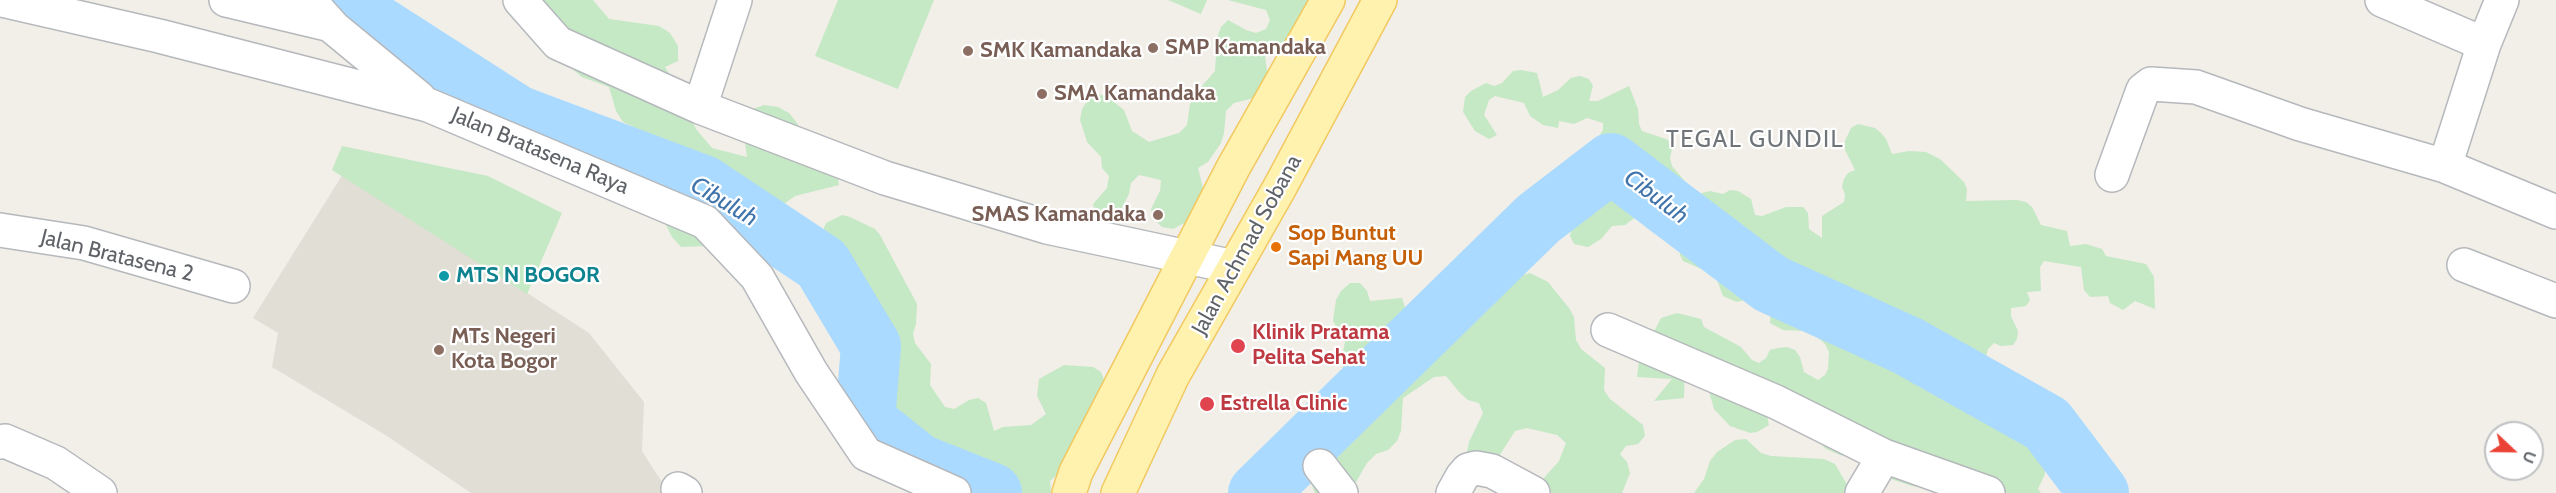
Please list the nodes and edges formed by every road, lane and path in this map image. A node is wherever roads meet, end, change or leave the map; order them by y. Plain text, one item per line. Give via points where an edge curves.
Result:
1 (2, 0) edge
2 (226, 0) edge
3 (309, 0) edge
4 (520, 0) edge
5 (735, 0) edge
6 (1328, 0) edge
7 (1380, 0) edge
8 (2382, 0) edge
9 (2502, 0) edge
10 (331, 25) junction
11 (2484, 44) junction
12 (428, 105) junction
13 (700, 107) junction
14 (2445, 166) junction
15 (2112, 175) dead end
16 (2556, 212) edge
17 (0, 230) edge
18 (1187, 257) junction
19 (2464, 265) dead end
20 (1234, 267) junction
21 (233, 286) dead end
22 (2556, 301) edge
23 (1608, 330) dead end
24 (0, 442) edge
25 (1884, 456) junction
26 (1320, 466) dead end
27 (1073, 482) edge
28 (1118, 492) edge
29 (100, 493) edge
30 (954, 493) edge
31 (1341, 493) edge
32 (1453, 493) edge
33 (1533, 493) edge
34 (1862, 493) edge
35 (1988, 493) edge

1 - 12 street, Jalan Bratasena Raya
2 - 10 street
3 - 10 street
4 - 13 street via 558,43
5 - 13 street
6 - 18 main road, Jalan Achmad Sobana
7 - 20 main road, Jalan Achmad Sobana
8 - 11 street
9 - 11 street
10 - 12 street
11 - 14 street
12 - 30 street, Jalan Bratasena Raya via 705,222 757,277 811,372 866,454
13 - 18 street via 885,178 1047,227
14 - 15 street via 2300,124 2196,87 2151,84 2143,90
14 - 16 street
17 - 21 street, Jalan Bratasena 2 via 84,243
18 - 20 street
18 - 27 main road, Jalan Achmad Sobana
19 - 22 street
20 - 28 main road, Jalan Achmad Sobana via 1173,375
23 - 25 street via 1776,402
24 - 29 street via 56,463
25 - 34 street
25 - 35 street
26 - 31 street
32 - 33 street via 1468,470 1476,468 1499,474

